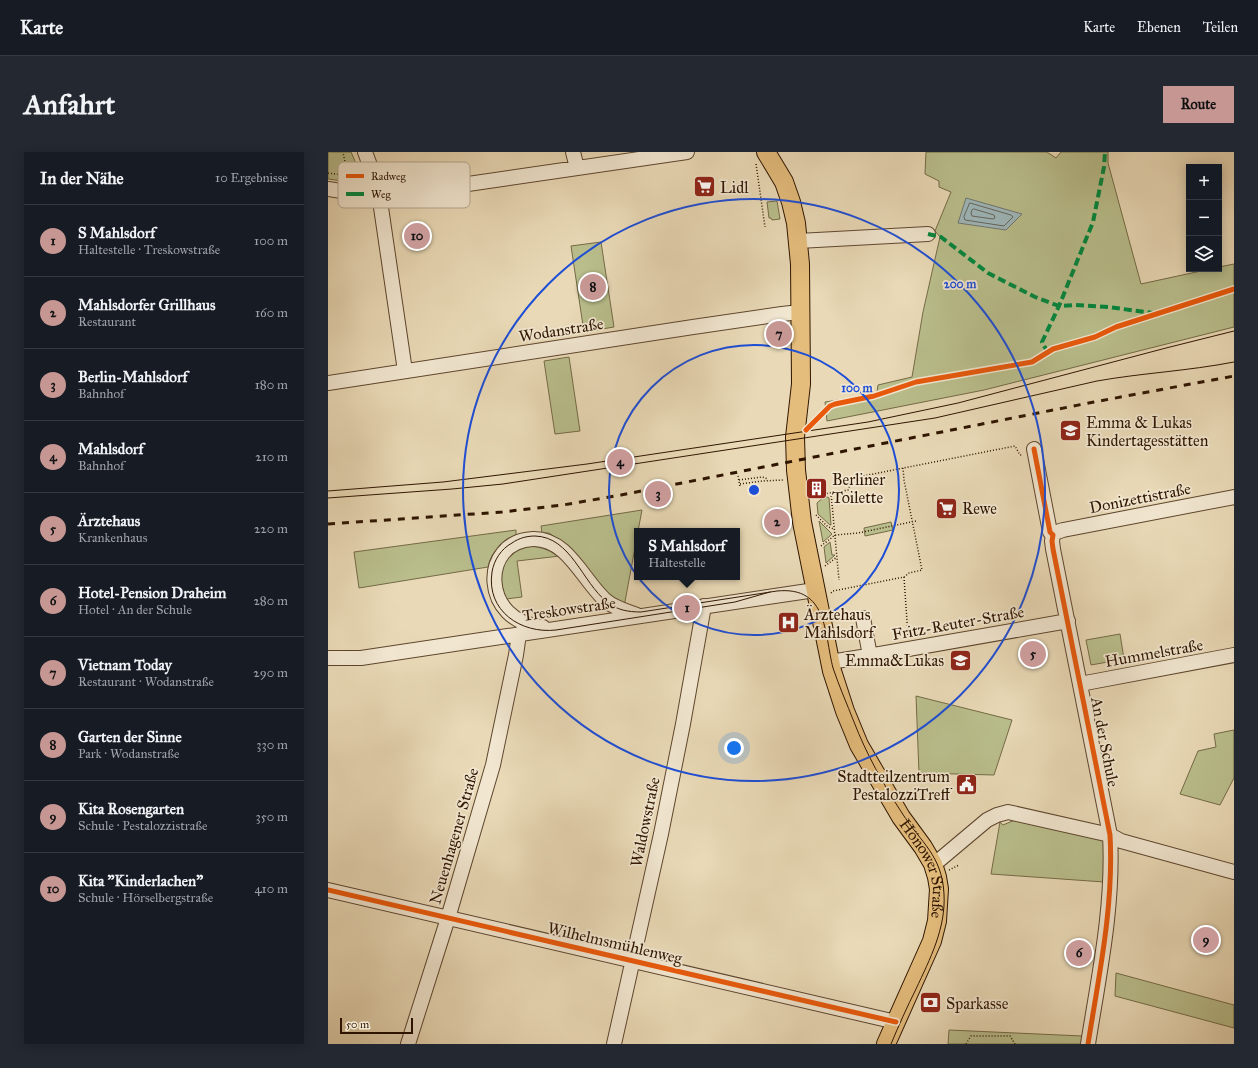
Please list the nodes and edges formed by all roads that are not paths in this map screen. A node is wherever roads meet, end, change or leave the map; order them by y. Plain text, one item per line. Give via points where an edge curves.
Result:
1 (365, 152) edge
2 (573, 152) edge
3 (687, 152) edge
4 (782, 152) edge
5 (761, 157) edge
6 (369, 162) edge
7 (577, 168) junction
8 (470, 184) edge
9 (328, 189) edge
10 (338, 191) edge
11 (791, 202) junction
12 (381, 208) edge
13 (928, 234) dead end
14 (798, 242) junction
15 (800, 312) junction
16 (405, 372) junction
17 (328, 384) edge
18 (1031, 452) road end
19 (1234, 497) edge
20 (1053, 535) junction
21 (814, 593) junction
22 (704, 606) junction
23 (642, 616) junction
24 (863, 618) dead end
25 (1068, 621) junction
26 (568, 627) junction
27 (518, 634) junction
28 (1234, 655) edge
29 (870, 656) junction
30 (328, 658) edge
31 (830, 662) junction
32 (1080, 684) junction
33 (1110, 835) junction
34 (940, 867) junction
35 (1234, 872) edge
36 (328, 890) edge
37 (448, 918) junction
38 (634, 960) junction
39 (896, 1022) junction
40 (408, 1044) edge
41 (614, 1044) edge
42 (886, 1044) edge
43 (1088, 1044) edge

1 - 6 street
2 - 7 street
3 - 7 street
4 - 11 main road, Hönower Straße via 789,176
5 - 11 main road, Hönower Straße via 784,182
7 - 8 street
9 - 10 street
11 - 14 main road, Hönower Straße
12 - 16 street
13 - 14 street
14 - 15 main road, Hönower Straße
15 - 16 street, Wodanstraße
15 - 21 main road, Hönower Straße via 801,384 795,448 800,508
16 - 17 street, Wodanstraße
18 - 20 street, An der Schule via 1050,532
19 - 20 street, Donizettistraße via 1063,530
20 - 25 street, An der Schule via 1052,545
21 - 22 street, Treskowstraße
21 - 31 main road, Hönower Straße
22 - 23 street, Treskowstraße
22 - 38 street, Waldowstraße via 683,724
23 - 26 street, Treskowstraße
23 - 26 street via 618,609 608,602 565,553 550,543 528,540 512,546 500,559 495,573 496,591 501,604 512,616 530,625
24 - 29 street
25 - 29 street, Fritz-Reuter-Straße
25 - 32 street, An der Schule
26 - 27 street, Treskowstraße
27 - 30 street, Treskowstraße via 361,658
27 - 37 street, Neuenhagener Straße via 517,651 493,765
28 - 32 street, Hummelstraße
29 - 31 street, Fritz-Reuter-Straße
31 - 34 main road, Hönower Straße via 846,712 866,758 901,817
32 - 33 street, An der Schule
33 - 34 street via 1008,812 987,820 937,862
33 - 35 street via 1120,841
33 - 43 street, An der Schule via 1111,878 1107,921
34 - 39 main road, Hönower Straße via 937,877 939,902 936,928
36 - 37 street, Wilhelmsmühlenweg
37 - 38 street, Wilhelmsmühlenweg
37 - 40 street, Neuenhagener Straße
38 - 39 street, Wilhelmsmühlenweg
38 - 41 street, Waldowstraße
39 - 42 main road, Hönower Straße

